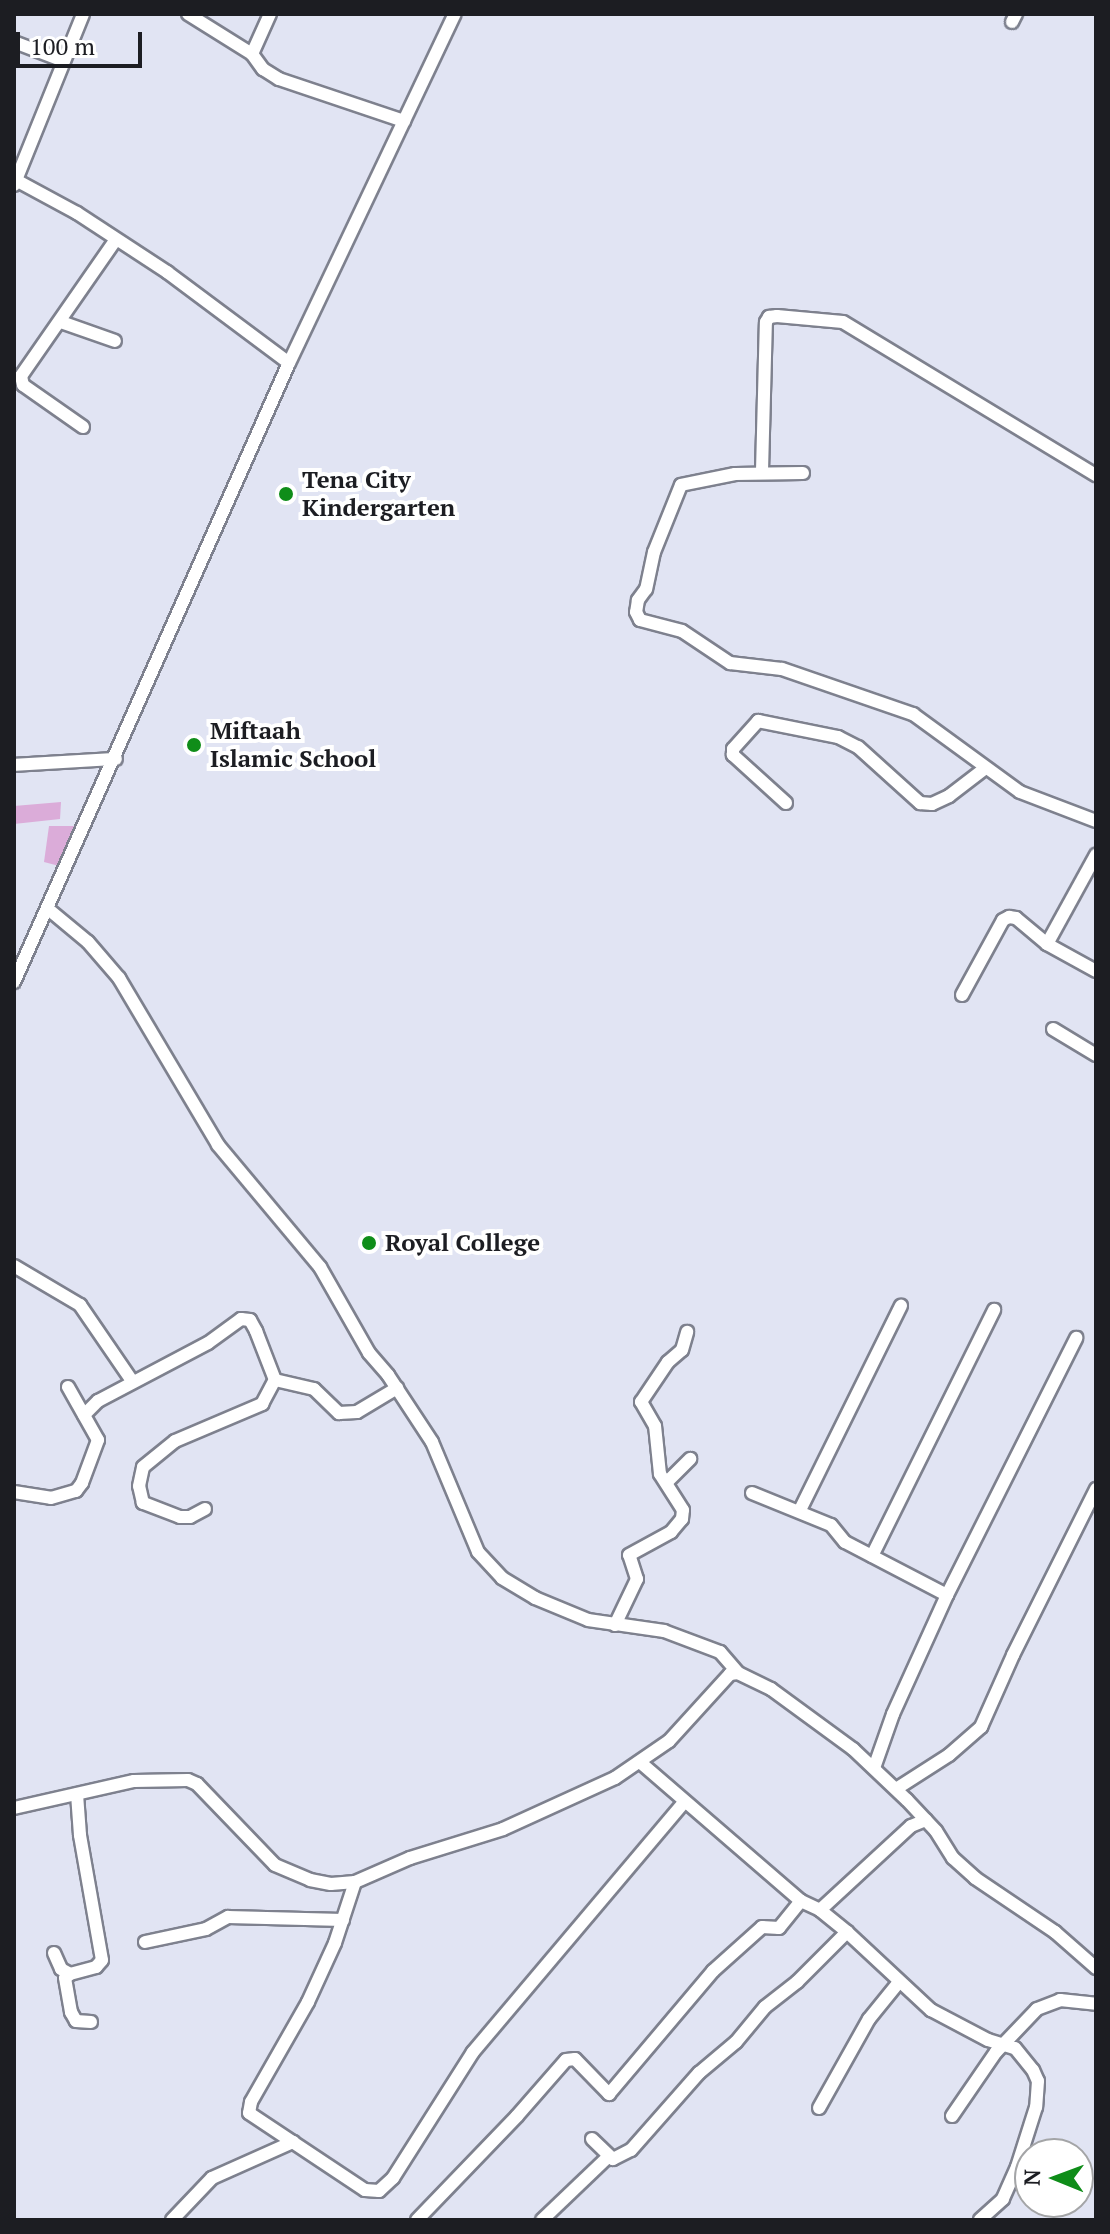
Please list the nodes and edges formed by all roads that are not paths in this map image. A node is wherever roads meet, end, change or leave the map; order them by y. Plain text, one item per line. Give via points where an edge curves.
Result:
1 (83, 14) edge
2 (188, 14) edge
3 (270, 14) edge
4 (455, 14) edge
5 (14, 42) edge
6 (252, 54) junction
7 (64, 61) junction
8 (404, 121) junction
9 (15, 181) edge
10 (115, 241) junction
11 (61, 322) junction
12 (115, 341) dead end
13 (289, 363) junction
14 (83, 427) dead end
15 (762, 471) junction
16 (803, 473) dead end
17 (1096, 475) edge
18 (116, 759) junction
19 (14, 765) edge
20 (984, 769) junction
21 (786, 803) dead end
22 (1096, 821) edge
23 (1096, 855) edge
24 (47, 908) junction
25 (1047, 944) junction
26 (1096, 971) edge
27 (14, 982) edge
28 (962, 995) dead end
29 (1053, 1029) dead end
30 (1096, 1055) edge
31 (14, 1266) edge
32 (901, 1306) dead end
33 (994, 1310) dead end
34 (687, 1332) dead end
35 (1076, 1338) dead end
36 (275, 1380) junction
37 (132, 1381) junction
38 (68, 1387) dead end
39 (397, 1388) junction
40 (84, 1415) junction
41 (690, 1459) dead end
42 (667, 1482) junction
43 (1096, 1489) edge
44 (14, 1492) edge
45 (752, 1493) dead end
46 (205, 1509) dead end
47 (800, 1510) junction
48 (872, 1556) junction
49 (947, 1595) junction
50 (615, 1625) junction
51 (738, 1673) junction
52 (641, 1763) junction
53 (874, 1768) junction
54 (896, 1789) junction
55 (77, 1794) junction
56 (684, 1802) junction
57 (14, 1808) edge
58 (926, 1820) junction
59 (355, 1882) junction
60 (801, 1901) junction
61 (820, 1910) junction
62 (343, 1920) junction
63 (847, 1932) junction
64 (145, 1942) dead end
65 (54, 1953) dead end
66 (1095, 1964) edge
67 (70, 1974) junction
68 (899, 1982) junction
69 (1096, 2004) edge
70 (91, 2022) dead end
71 (1004, 2045) junction
72 (819, 2108) dead end
73 (952, 2116) dead end
74 (592, 2139) dead end
75 (293, 2142) junction
76 (608, 2157) junction
77 (172, 2220) edge
78 (417, 2220) edge
79 (542, 2220) edge
80 (980, 2220) edge

1 - 7 street
2 - 6 street
3 - 6 street
4 - 8 street
5 - 7 street
6 - 8 street via 279,79
7 - 9 street
8 - 13 street
9 - 10 street via 77,213
10 - 11 street
10 - 13 street via 218,307
11 - 12 street
11 - 14 street via 20,380
13 - 18 street
15 - 16 street
15 - 17 street via 766,322 777,316 843,322
15 - 20 street via 681,485 638,600 640,620 682,631 730,663 782,669 913,714
18 - 19 street
18 - 24 street
20 - 21 street via 949,796 920,803 870,755 838,737 758,721 733,755
20 - 22 street via 1020,792
23 - 25 street
24 - 27 street
24 - 39 street via 88,942 119,978 201,1121 320,1267 369,1353
25 - 26 street
25 - 28 street via 1016,918 1006,918
29 - 30 street
31 - 37 street via 80,1305
32 - 47 street
33 - 48 street
34 - 42 street via 682,1350 641,1402 655,1426 660,1474
35 - 49 street
36 - 37 street via 250,1320 241,1319 208,1343
36 - 39 street via 314,1389 339,1413 357,1412
36 - 46 street via 262,1404 175,1441 143,1467 143,1503 180,1517
37 - 40 street
38 - 40 street
39 - 50 street via 432,1442 478,1552 502,1578 535,1598
40 - 44 street via 98,1440 76,1491 51,1498
41 - 42 street
42 - 50 street via 683,1510 682,1519 671,1532 629,1555 637,1579
43 - 54 street via 981,1727
45 - 47 street
47 - 48 street via 831,1525 845,1542
48 - 49 street
49 - 53 street
50 - 51 street via 664,1631 702,1643 720,1652
51 - 52 street via 730,1674 688,1723
51 - 53 street via 771,1689
52 - 56 street
52 - 59 street via 566,1803
53 - 54 street
54 - 58 street
55 - 57 street
55 - 59 street via 134,1781 188,1780 275,1865 310,1880
55 - 67 street via 102,1960 96,1967
56 - 60 street
56 - 75 street via 473,2052 393,2178 379,2191 365,2190
58 - 61 street via 911,1826
58 - 66 street via 975,1878
59 - 62 street
60 - 61 street
60 - 78 street via 779,1928 762,1927 713,1971 609,2094 575,2059 566,2060
61 - 63 street
62 - 64 street via 228,1917 206,1929
62 - 75 street via 308,2002 251,2102 249,2113
63 - 68 street
63 - 76 street via 699,2073 631,2150 618,2159
65 - 67 street via 61,1969
67 - 70 street via 65,1978 71,2012 76,2021
68 - 71 street via 931,2010
68 - 72 street via 869,2019
69 - 71 street via 1060,2000 1037,2009
71 - 73 street
71 - 80 street via 1015,2048 1037,2076 1038,2097 1003,2199
74 - 76 street
75 - 77 street via 212,2178
76 - 79 street

